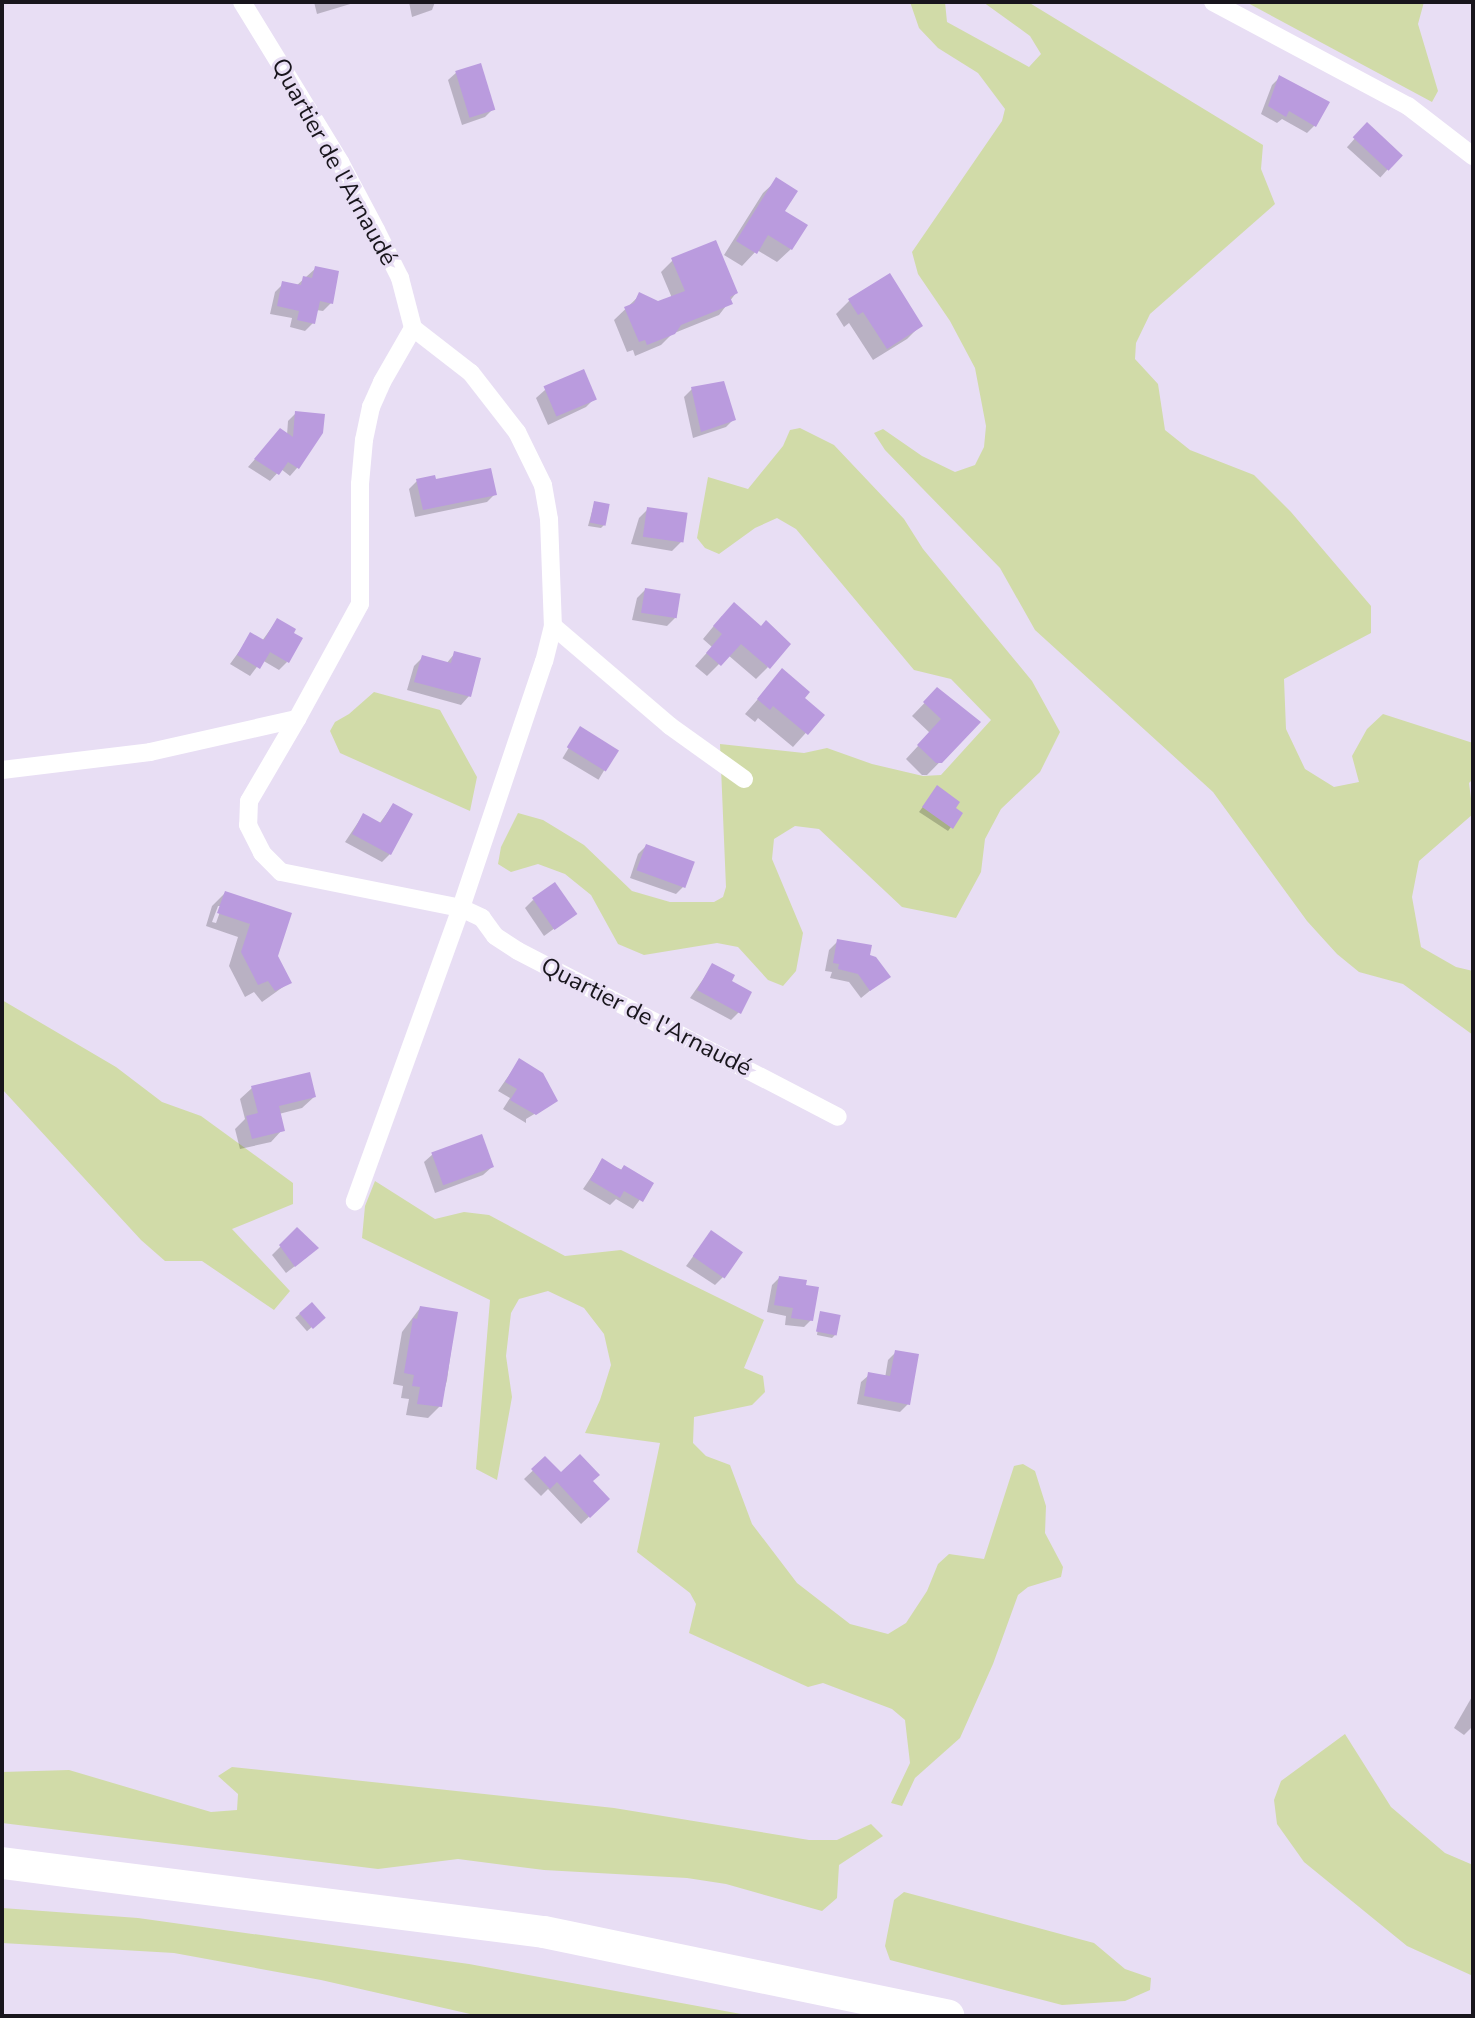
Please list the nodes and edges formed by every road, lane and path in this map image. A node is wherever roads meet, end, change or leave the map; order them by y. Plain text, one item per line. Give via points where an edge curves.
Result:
1 (242, 2) edge
2 (1213, 2) edge
3 (1473, 156) edge
4 (413, 328) junction
5 (553, 626) junction
6 (297, 719) junction
7 (2, 770) edge
8 (744, 779) dead end
9 (461, 908) junction
10 (838, 1117) dead end
11 (355, 1201) dead end
12 (2, 1863) edge
13 (948, 2016) edge

1 - 4 street, Quartier de l'Arnaudé via 376,230 400,278
2 - 3 street via 1408,106
4 - 5 street via 445,349 493,399 517,432 543,485
4 - 6 street, Quartier de l'Arnaudé via 371,407 364,440 360,604
5 - 8 street via 670,726
5 - 9 street
6 - 7 street via 150,752
6 - 9 street, Quartier de l'Arnaudé via 249,801 248,825 262,853 281,872 306,879
9 - 10 street, Quartier de l'Arnaudé via 482,918 495,936 518,951
9 - 11 street
12 - 13 highway via 544,1932

